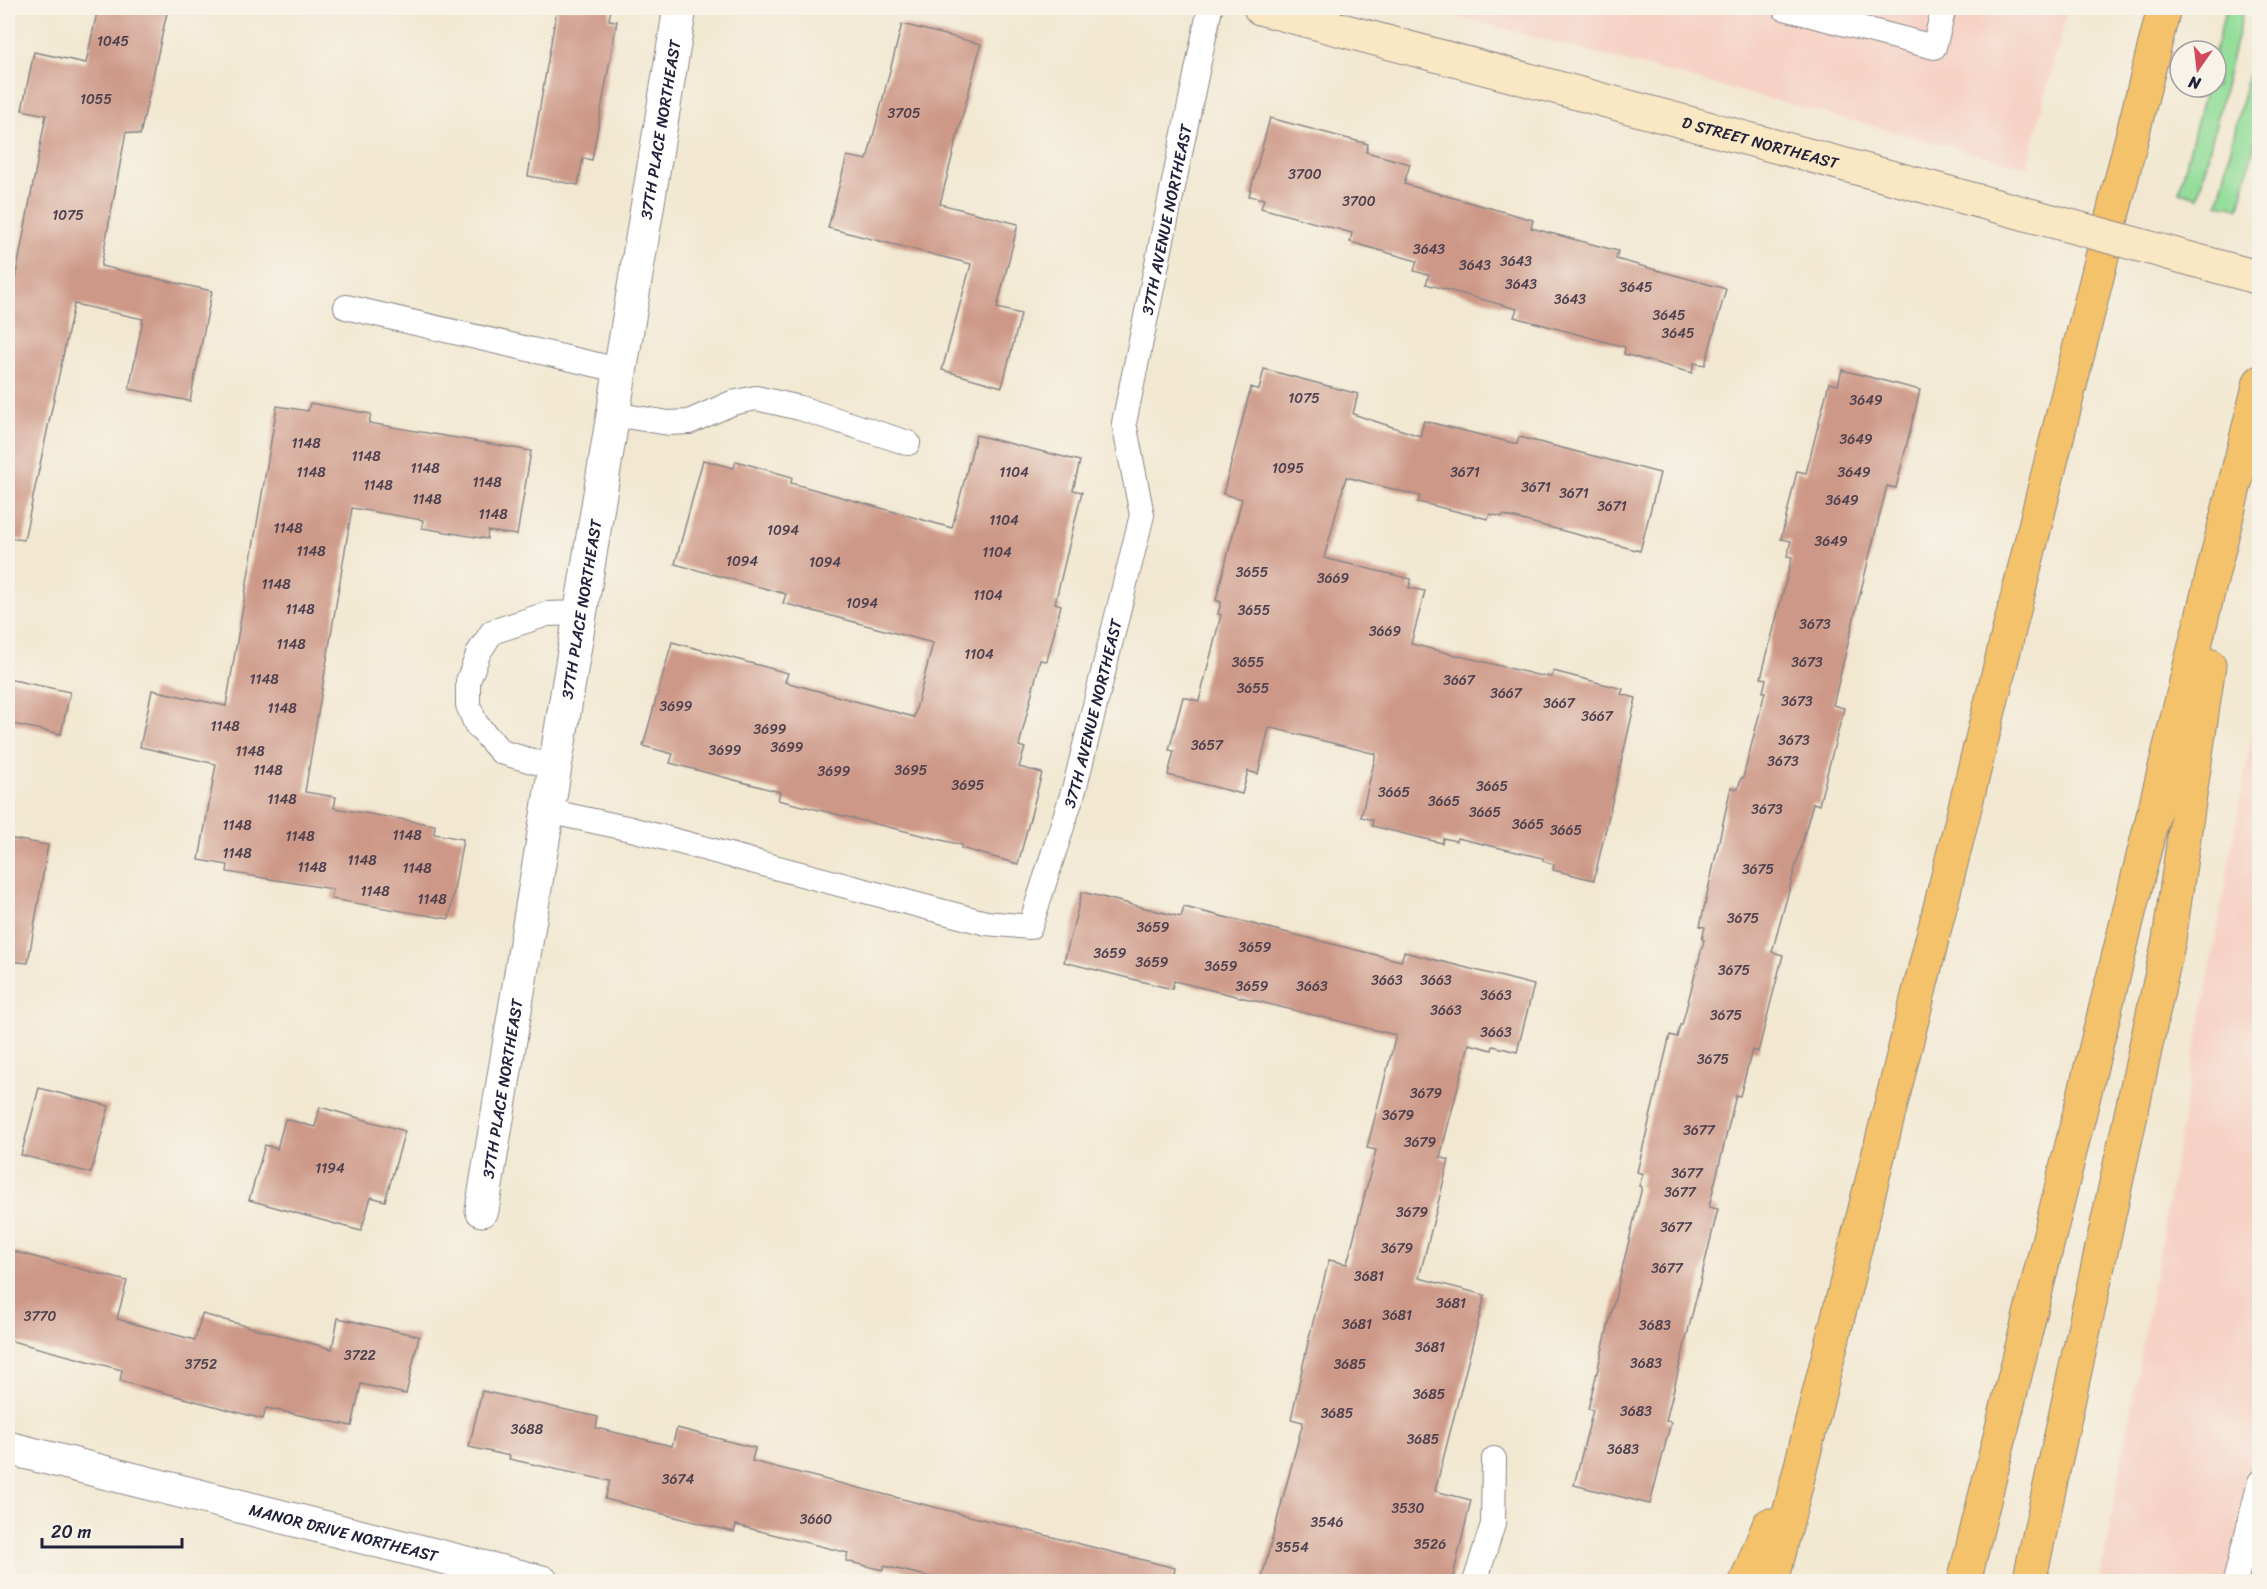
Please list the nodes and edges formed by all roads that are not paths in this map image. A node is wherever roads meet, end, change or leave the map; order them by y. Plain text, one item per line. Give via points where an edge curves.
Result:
1 (680, 8) edge
2 (1210, 8) edge
3 (1260, 8) edge
4 (1784, 8) edge
5 (1944, 8) edge
6 (2164, 8) edge
7 (2259, 278) edge
8 (346, 307) dead end
9 (619, 370) junction
10 (2259, 382) edge
11 (612, 414) junction
12 (908, 443) dead end
13 (2237, 470) junction
14 (579, 613) junction
15 (553, 767) junction
16 (547, 811) junction
17 (482, 1210) dead end
18 (1812, 1424) junction
19 (8, 1448) edge
20 (1494, 1459) dead end
21 (2259, 1482) edge
22 (542, 1581) edge
23 (1475, 1581) edge
24 (1746, 1581) edge
25 (1772, 1581) edge
26 (1964, 1581) edge
27 (2029, 1581) edge
28 (2235, 1581) edge

1 - 9 street, 37TH PLACE NORTHEAST
2 - 16 lane, 37TH AVENUE NORTHEAST via 1124,423 1142,514 1075,786 1030,927 986,922 631,829
3 - 7 street, D STREET NORTHEAST, bridge
4 - 5 lane via 1934,47
6 - 18 highway
8 - 9 lane
9 - 11 street, 37TH PLACE NORTHEAST
10 - 13 highway
11 - 12 lane via 669,423 689,422 732,403 756,398 801,408
11 - 14 street, 37TH PLACE NORTHEAST
13 - 26 highway
13 - 27 highway via 2169,940
14 - 15 street, 37TH PLACE NORTHEAST
14 - 15 lane via 548,614 492,632 468,681 468,705 476,724 501,752
15 - 16 street, 37TH PLACE NORTHEAST
16 - 17 street, 37TH PLACE NORTHEAST
18 - 24 highway
18 - 25 highway
19 - 22 street, MANOR DRIVE NORTHEAST
20 - 23 lane via 1493,1524
21 - 28 lane

